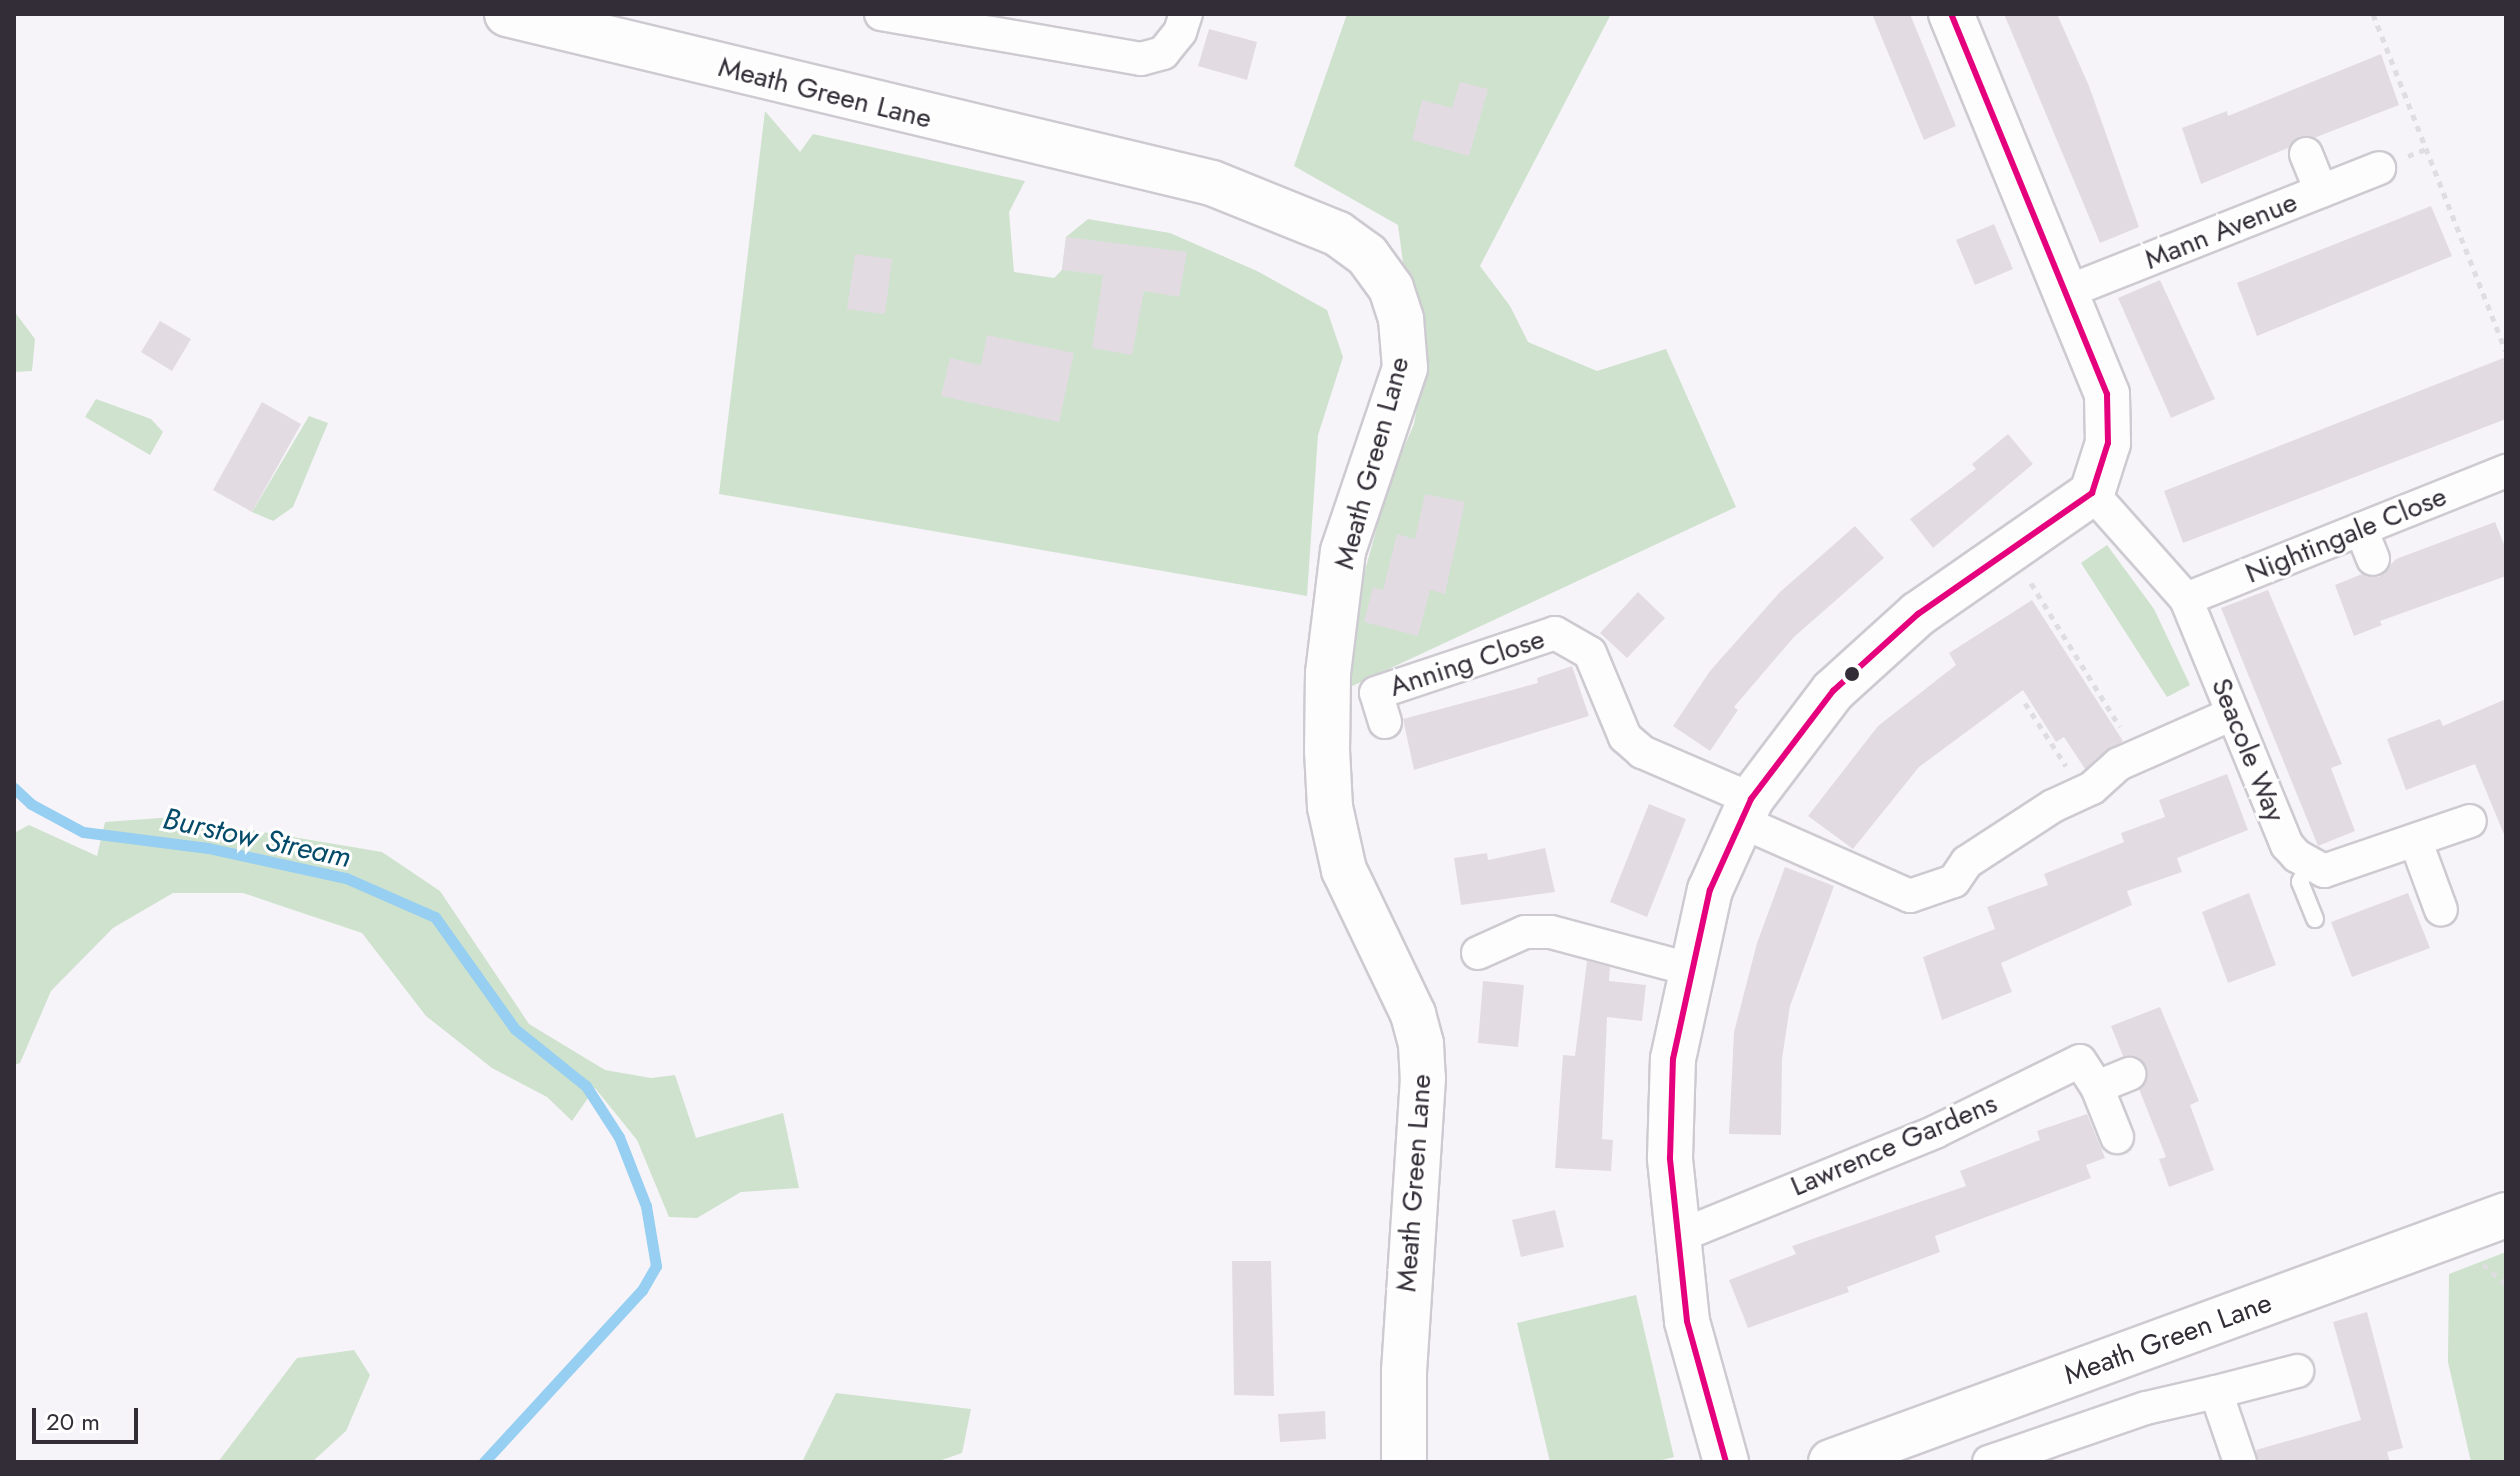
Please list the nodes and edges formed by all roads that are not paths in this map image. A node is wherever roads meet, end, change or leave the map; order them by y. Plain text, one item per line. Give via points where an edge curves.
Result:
1 (507, 14) edge
2 (881, 14) edge
3 (1186, 14) edge
4 (1951, 14) edge
5 (940, 20) edge
6 (2306, 154) dead end
7 (2379, 168) dead end
8 (2321, 191) junction
9 (2064, 293) junction
10 (2506, 471) edge
11 (2092, 493) junction
12 (2361, 529) junction
13 (2373, 559) dead end
14 (2186, 599) junction
15 (2232, 714) junction
16 (1385, 722) dead end
17 (1745, 810) junction
18 (2470, 821) dead end
19 (2416, 842) junction
20 (2309, 864) junction
21 (2441, 910) dead end
22 (2315, 919) dead end
23 (1478, 953) dead end
24 (1689, 969) junction
25 (2129, 1074) dead end
26 (2097, 1087) junction
27 (2117, 1137) dead end
28 (2506, 1215) edge
29 (1677, 1237) junction
30 (2297, 1371) dead end
31 (2216, 1392) junction
32 (1404, 1462) edge
33 (1726, 1462) edge
34 (1831, 1462) edge
35 (1989, 1462) edge
36 (2240, 1462) edge

1 - 32 street, Meath Green Lane via 1212,183 1338,234 1367,255 1391,288 1401,319 1405,368 1343,551 1328,673 1327,750 1330,807 1344,870 1413,1014 1421,1044
2 - 5 street
3 - 5 street via 1163,53 1141,59
4 - 9 street
6 - 8 street
7 - 8 street, Mann Avenue
8 - 9 street, Mann Avenue
9 - 11 street via 2107,394 2108,443
10 - 12 street, Nightingale Close
11 - 14 street, Seacole Way
11 - 17 street via 1918,614 1833,691
12 - 13 street
12 - 14 street, Nightingale Close
14 - 15 street, Seacole Way
15 - 17 street via 2137,755 1967,862 1954,881 1910,896
15 - 20 street, Seacole Way via 2287,845
16 - 17 street, Anning Close via 1376,693 1555,633 1590,653 1625,737
17 - 24 street via 1710,890
18 - 19 street
19 - 20 street via 2391,845 2324,871
19 - 21 street
20 - 22 lane via 2300,882
23 - 24 street via 1525,932 1551,932
24 - 29 street via 1673,1059 1670,1158
25 - 26 street
26 - 27 street, Lawrence Gardens
26 - 29 street, Lawrence Gardens via 2080,1061 1935,1132
28 - 34 street, Meath Green Lane
29 - 33 street via 1687,1321
30 - 31 street
31 - 35 street via 2146,1408
31 - 36 street

